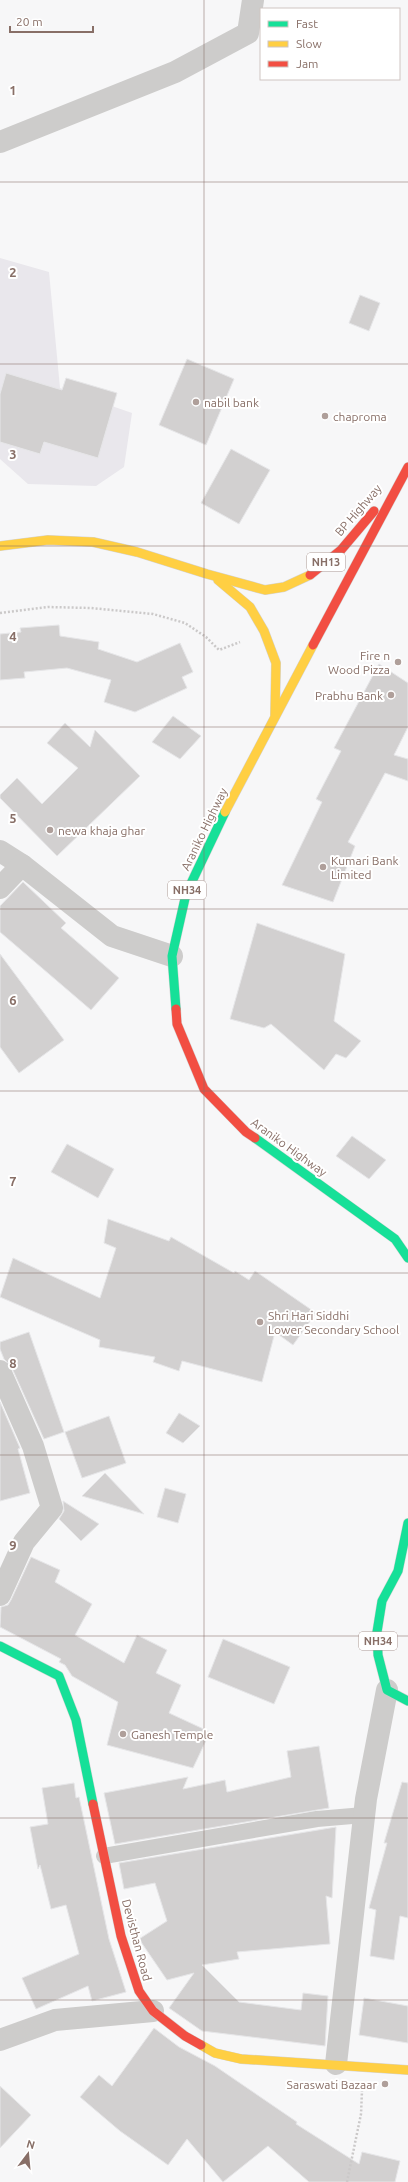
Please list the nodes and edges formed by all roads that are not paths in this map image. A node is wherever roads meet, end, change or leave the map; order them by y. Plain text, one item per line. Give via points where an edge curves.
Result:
1 (253, 0) edge
2 (0, 142) edge
3 (407, 469) edge
4 (0, 546) edge
5 (214, 578) junction
6 (275, 718) junction
7 (0, 851) edge
8 (22, 865) junction
9 (0, 888) edge
10 (172, 956) junction
11 (408, 1258) edge
12 (0, 1371) edge
13 (408, 1523) edge
14 (0, 1595) edge
15 (0, 1646) edge
16 (387, 1690) junction
17 (408, 1701) edge
18 (364, 1815) junction
19 (104, 1856) junction
20 (153, 2011) junction
21 (0, 2040) edge
22 (336, 2064) junction
23 (408, 2070) edge

1 - 2 street via 248,33 175,72
3 - 5 main road, BP Highway / NH13 via 357,533 313,575 267,590
3 - 6 main road, Araniko Highway / NH34
4 - 5 main road, BP Highway / NH13 via 25,540 71,539 112,544
5 - 6 main road, BP Highway / NH13 via 250,607 264,632 276,663
6 - 10 main road, Araniko Highway / NH34 via 212,836 186,894
7 - 8 street
8 - 9 street
8 - 10 street via 112,936
10 - 11 main road, Araniko Highway / NH34 via 177,1024 204,1089 246,1132 395,1239
12 - 14 street via 33,1446 52,1508 24,1542
13 - 16 main road, NH34 via 398,1571 382,1601 377,1632 378,1655
15 - 19 main road, Devisthan Road via 59,1676 76,1720
16 - 17 main road
16 - 18 street
18 - 19 lane via 317,1819
18 - 22 street
19 - 20 main road, Devisthan Road via 121,1936 139,1991
20 - 21 street via 55,2020
20 - 22 main road, Devisthan Road via 185,2036 215,2053 241,2058
22 - 23 main road, Devisthan Road

